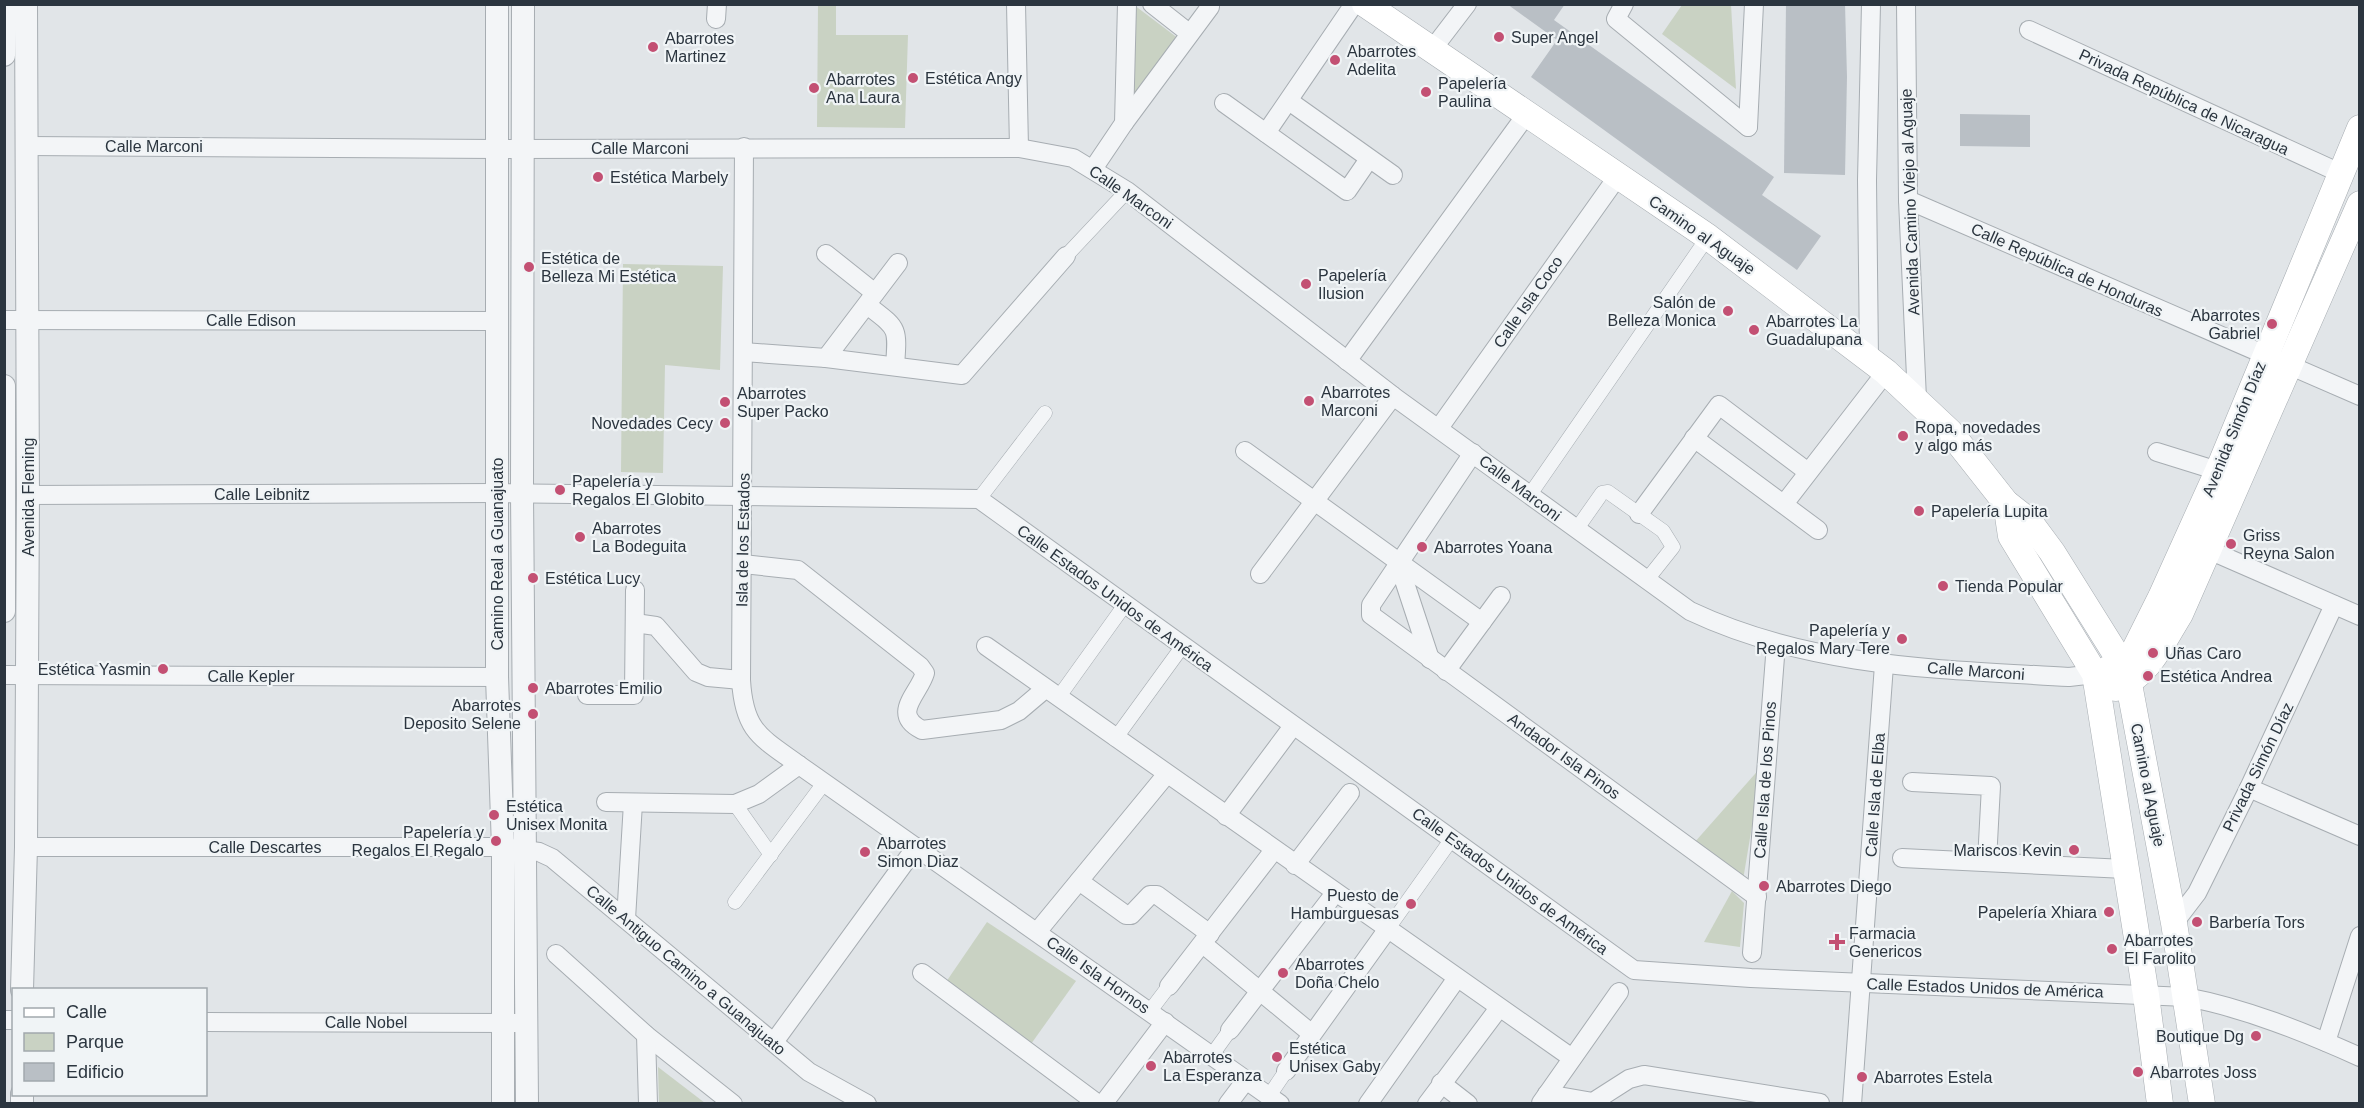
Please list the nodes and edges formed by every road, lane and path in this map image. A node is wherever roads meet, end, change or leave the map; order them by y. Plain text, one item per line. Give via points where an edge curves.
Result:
1 (6, 4) edge
2 (26, 4) edge
3 (497, 4) edge
4 (523, 4) edge
5 (1016, 4) edge
6 (1127, 4) edge
7 (1152, 4) edge
8 (1354, 4) edge
9 (1365, 4) edge
10 (1467, 4) edge
11 (1624, 4) edge
12 (1754, 4) edge
13 (1871, 4) edge
14 (1906, 4) edge
15 (1210, 7) dead end
16 (2029, 30) dead end
17 (1189, 33) junction
18 (1431, 51) junction
19 (4, 55) edge
20 (1289, 101) junction
21 (1224, 103) dead end
22 (1526, 115) junction
23 (1124, 123) junction
24 (2360, 128) edge
25 (1266, 133) junction
26 (26, 146) junction
27 (744, 147) junction
28 (523, 148) junction
29 (1019, 148) junction
30 (497, 149) junction
31 (1369, 159) junction
32 (1094, 169) junction
33 (2340, 173) junction
34 (1393, 175) dead end
35 (1618, 176) junction
36 (1127, 191) junction
37 (1908, 200) junction
38 (2360, 204) edge
39 (1708, 237) junction
40 (826, 254) dead end
41 (1066, 256) joint
42 (898, 263) dead end
43 (871, 299) junction
44 (16, 320) edge
45 (497, 321) junction
46 (743, 352) junction
47 (2264, 356) junction
48 (826, 358) junction
49 (1347, 361) junction
50 (1877, 365) junction
51 (895, 366) junction
52 (2290, 366) junction
53 (4, 386) edge
54 (1393, 396) junction
55 (2360, 396) edge
56 (1917, 399) junction
57 (1045, 413) dead end
58 (1439, 428) junction
59 (1694, 438) junction
60 (1245, 451) dead end
61 (2157, 452) dead end
62 (1473, 453) junction
63 (2218, 471) junction
64 (1808, 472) junction
65 (497, 493) junction
66 (522, 494) junction
67 (13, 495) edge
68 (744, 495) junction
69 (1529, 496) junction
70 (979, 499) junction
71 (1314, 502) junction
72 (2006, 503) junction
73 (1784, 504) junction
74 (1639, 514) junction
75 (1576, 530) junction
76 (1818, 530) dead end
77 (2209, 550) junction
78 (1398, 562) junction
79 (743, 564) junction
80 (1260, 574) dead end
81 (1646, 581) junction
82 (635, 590) dead end
83 (1501, 596) dead end
84 (2334, 605) junction
85 (1124, 606) junction
86 (4, 612) edge
87 (2360, 616) edge
88 (1482, 621) junction
89 (635, 623) junction
90 (1776, 644) junction
91 (986, 646) dead end
92 (1182, 647) junction
93 (1430, 659) junction
94 (1884, 665) junction
95 (1446, 671) junction
96 (2125, 674) junction
97 (16, 675) edge
98 (497, 677) junction
99 (741, 680) junction
100 (2097, 684) junction
101 (1051, 694) junction
102 (587, 696) dead end
103 (1293, 726) junction
104 (1115, 739) junction
105 (799, 765) junction
106 (1166, 775) junction
107 (1363, 776) junction
108 (1912, 782) dead end
109 (824, 783) junction
110 (2249, 788) junction
111 (1350, 793) joint
112 (606, 802) dead end
113 (633, 803) junction
114 (735, 804) junction
115 (1226, 816) junction
116 (2360, 836) edge
117 (1451, 840) junction
118 (26, 847) junction
119 (503, 847) junction
120 (916, 847) junction
121 (526, 849) junction
122 (1274, 850) junction
123 (771, 855) junction
124 (1902, 858) dead end
125 (1987, 861) junction
126 (1295, 865) junction
127 (2125, 869) junction
128 (1079, 881) junction
129 (1335, 893) junction
130 (1757, 897) junction
131 (735, 902) dead end
132 (626, 919) junction
133 (2174, 923) junction
134 (1387, 930) junction
135 (1037, 932) junction
136 (2360, 936) edge
137 (1206, 939) junction
138 (1752, 953) dead end
139 (556, 954) dead end
140 (922, 973) dead end
141 (1457, 978) junction
142 (1861, 983) junction
143 (1169, 986) joint
144 (22, 988) edge
145 (1260, 990) junction
146 (1619, 992) dead end
147 (2146, 995) junction
148 (2186, 997) junction
149 (1499, 1008) junction
150 (1157, 1017) junction
151 (207, 1022) edge
152 (504, 1023) junction
153 (526, 1023) junction
154 (1230, 1030) joint
155 (1312, 1034) junction
156 (646, 1035) junction
157 (774, 1042) junction
158 (2326, 1042) junction
159 (1212, 1055) junction
160 (2360, 1057) edge
161 (1572, 1058) junction
162 (1286, 1071) joint
163 (1246, 1080) junction
164 (1441, 1083) junction
165 (1544, 1099) edge
166 (1274, 1100) edge
167 (1820, 1102) edge
168 (503, 1104) edge
169 (527, 1104) edge
170 (648, 1104) edge
171 (734, 1104) edge
172 (867, 1104) edge
173 (1098, 1104) edge
174 (1103, 1104) edge
175 (1228, 1104) edge
176 (1368, 1104) edge
177 (1427, 1104) edge
178 (1468, 1104) edge
179 (1852, 1104) edge
180 (2160, 1104) edge
181 (2202, 1104) edge

1 - 19 street
2 - 26 street, Avenida Fleming
3 - 30 street, Camino Real a Guanajuato
4 - 28 street, Camino Real a Guanajuato
5 - 29 street
6 - 23 street
7 - 17 street
8 - 20 street
9 - 18 main road, Camino al Aguaje
10 - 18 street
11 - 12 street via 1616,19 1748,127
13 - 50 street via 1867,180
14 - 37 street, Avenida Camino Viejo al Aguaje
15 - 17 street
16 - 33 street, Privada República de Nicaragua
17 - 23 street
18 - 22 main road, Camino al Aguaje
20 - 25 street
20 - 31 street
21 - 25 street
22 - 35 main road, Camino al Aguaje
22 - 49 street
23 - 32 street
24 - 33 main road, Avenida Simón Díaz
25 - 31 street via 1347,191
26 - 30 street, Calle Marconi
26 - 44 street, Avenida Fleming
27 - 28 street, Calle Marconi
27 - 29 street, Calle Marconi
27 - 46 street, Isla de los Estados
28 - 30 street, Calle Marconi
28 - 66 street, Camino Real a Guanajuato
29 - 32 street, Calle Marconi via 1073,158
30 - 45 street, Camino Real a Guanajuato
31 - 34 street
32 - 36 street, Calle Marconi
33 - 47 main road, Avenida Simón Díaz
35 - 39 main road, Camino al Aguaje
35 - 58 street, Calle Isla Coco
36 - 41 street
36 - 49 street, Calle Marconi
37 - 47 street, Calle República de Honduras
37 - 56 street, Avenida Camino Viejo al Aguaje
38 - 52 main road, Avenida Simón Díaz
39 - 50 main road, Camino al Aguaje
39 - 69 street
40 - 43 street
41 - 51 street via 962,375
42 - 43 street
43 - 48 street
43 - 51 street via 897,334
44 - 45 street, Calle Edison
44 - 67 street, Avenida Fleming
45 - 65 street, Camino Real a Guanajuato
46 - 48 street
46 - 68 street, Isla de los Estados
47 - 52 street, Calle República de Honduras
47 - 63 main road, Avenida Simón Díaz
48 - 51 street
49 - 54 street, Calle Marconi
50 - 56 main road, Camino al Aguaje
50 - 64 street
52 - 55 street, Calle República de Honduras
52 - 77 main road, Avenida Simón Díaz
53 - 67 street, Avenida Fleming
54 - 58 street, Calle Marconi
54 - 71 street
56 - 72 main road, Camino al Aguaje via 1950,432
57 - 70 street
58 - 62 street, Calle Marconi
59 - 64 street via 1719,405
59 - 73 street
59 - 74 street
60 - 71 street
61 - 63 street
62 - 69 street, Calle Marconi
62 - 78 street
63 - 96 main road, Avenida Simón Díaz
64 - 73 street
65 - 66 street, Calle Leibnitz
65 - 67 street, Calle Leibnitz
65 - 98 street, Camino Real a Guanajuato
66 - 68 street, Calle Leibnitz
66 - 121 street, Camino Real a Guanajuato
67 - 86 street, Avenida Fleming
67 - 97 street, Avenida Fleming
68 - 70 street
68 - 79 street, Isla de los Estados
69 - 75 street, Calle Marconi
70 - 85 street, Calle Estados Unidos de América
71 - 78 street
71 - 80 street
72 - 96 main road, Camino al Aguaje via 2029,521 2052,552
72 - 100 main road, Camino al Aguaje via 2011,536
73 - 76 street
74 - 75 street via 1608,492 1602,494
74 - 81 street via 1664,531 1673,547
75 - 81 street, Calle Marconi
77 - 84 street
77 - 96 main road, Avenida Simón Díaz via 2180,614 2148,665
78 - 88 street
78 - 93 street
78 - 93 street, Andador Isla Pinos via 1371,605 1371,615
79 - 99 street, Isla de los Estados
79 - 101 street via 798,570 920,666 925,673 906,711 913,724 922,730 1001,720
81 - 90 street, Calle Marconi via 1690,611 1730,630
82 - 89 street
83 - 88 street
84 - 87 street
84 - 110 street, Privada Simón Díaz
85 - 92 street, Calle Estados Unidos de América
85 - 101 street
88 - 95 street
89 - 99 street via 656,626 696,672
89 - 102 street via 634,695
90 - 94 street, Calle Marconi
90 - 130 street, Calle Isla de los Pinos
91 - 101 street
92 - 103 street, Calle Estados Unidos de América
92 - 104 street
93 - 95 street, Andador Isla Pinos
94 - 100 street, Calle Marconi via 2068,677
94 - 142 street, Calle Isla de Elba
95 - 130 street, Andador Isla Pinos
96 - 100 main road, Avenida Simón Díaz
96 - 133 main road, Camino al Aguaje
97 - 98 street, Calle Kepler
97 - 118 street, Avenida Fleming
98 - 119 street, Camino Real a Guanajuato
99 - 105 street, Isla de los Estados via 742,706 750,725 766,742
100 - 127 main road, Camino al Aguaje
101 - 104 street
103 - 107 street, Calle Estados Unidos de América
103 - 115 street
104 - 106 street
105 - 109 street, Isla de los Estados
105 - 114 street via 759,794
106 - 115 street
106 - 128 street
107 - 111 street
107 - 117 street, Calle Estados Unidos de América
108 - 125 street via 1991,786
109 - 120 street, Isla de los Estados
109 - 123 street
110 - 116 street
110 - 133 street, Privada Simón Díaz via 2197,893
111 - 126 street
112 - 113 street
113 - 114 street
113 - 132 street
114 - 123 street
115 - 122 street
117 - 134 street
117 - 142 street, Calle Estados Unidos de América via 1634,970
118 - 119 street, Calle Descartes
118 - 144 street, Avenida Fleming
119 - 121 street, Calle Antiguo Camino a Guanajuato
119 - 152 street, Camino Real a Guanajuato
120 - 135 street, Calle Isla Hornos
120 - 157 street
121 - 132 street, Calle Antiguo Camino a Guanajuato via 552,858
121 - 153 street, Camino Real a Guanajuato
122 - 126 street
122 - 137 street
123 - 131 street
124 - 125 street
125 - 127 street
126 - 129 street
127 - 147 main road, Camino al Aguaje
128 - 135 street
128 - 137 street via 1126,915 1131,915 1150,895 1157,896
129 - 134 street
129 - 145 street
130 - 138 street, Calle Isla de los Pinos
132 - 157 street, Calle Antiguo Camino a Guanajuato
133 - 148 main road, Camino al Aguaje
134 - 141 street
134 - 155 street
135 - 150 street, Calle Isla Hornos
136 - 158 street
137 - 143 street
137 - 145 street
139 - 156 street
140 - 173 street
141 - 149 street
141 - 176 street
142 - 147 street, Calle Estados Unidos de América
142 - 179 street, Calle Isla de Elba
143 - 150 street
145 - 154 street
145 - 155 street
146 - 161 street
147 - 148 street, Calle Estados Unidos de América
147 - 180 main road, Camino al Aguaje
148 - 158 street, Calle Estados Unidos de América via 2215,1003
148 - 181 main road, Camino al Aguaje
149 - 161 street
149 - 164 street
150 - 159 street, Calle Isla Hornos
150 - 174 street
151 - 152 street, Calle Nobel
152 - 153 street, Calle Nobel
152 - 168 street, Camino Real a Guanajuato
153 - 169 street, Camino Real a Guanajuato
154 - 159 street
155 - 162 street
156 - 170 street
156 - 171 street
157 - 172 street, Calle Antiguo Camino a Guanajuato via 809,1072
158 - 160 street, Calle Estados Unidos de América
159 - 163 street, Calle Isla Hornos
161 - 165 street
162 - 166 street
163 - 166 street, Calle Isla Hornos
163 - 175 street
164 - 177 street
164 - 178 street
165 - 167 street via 1593,1102 1629,1079 1644,1075

